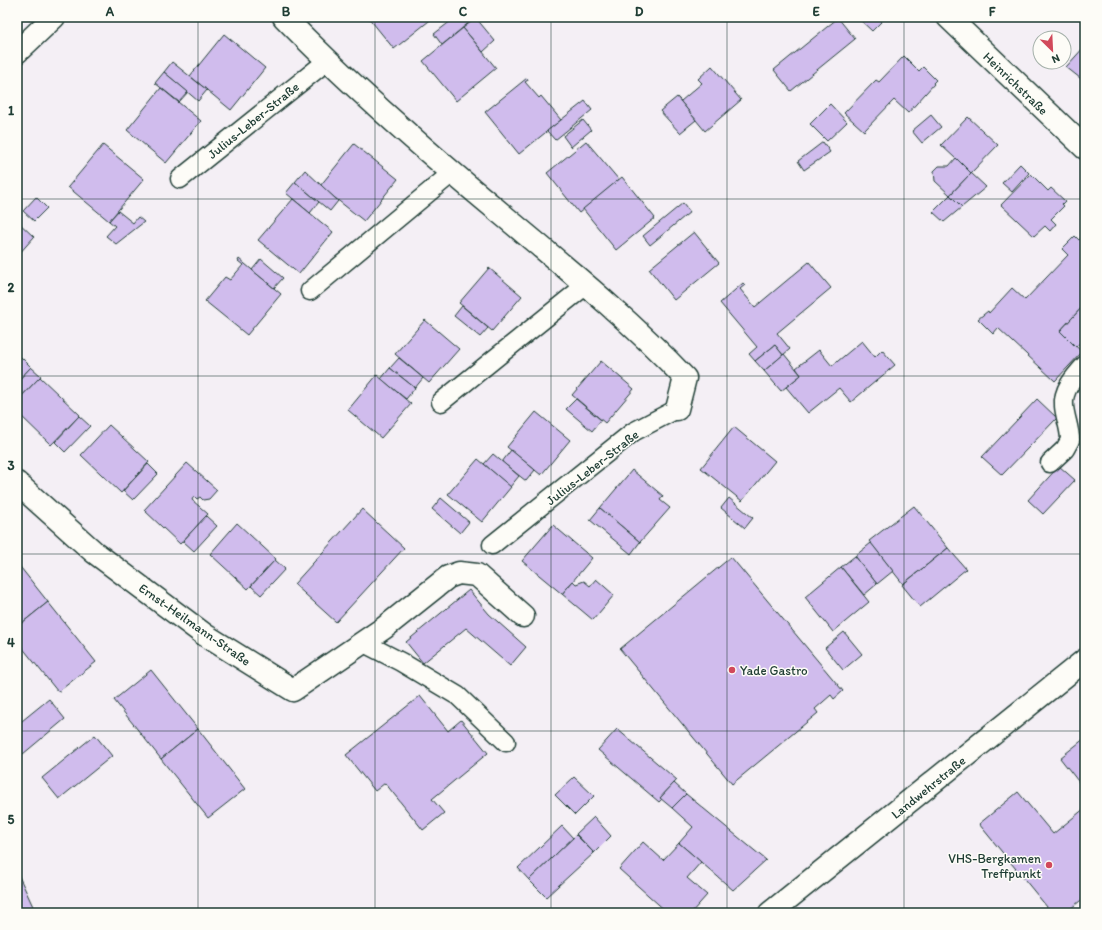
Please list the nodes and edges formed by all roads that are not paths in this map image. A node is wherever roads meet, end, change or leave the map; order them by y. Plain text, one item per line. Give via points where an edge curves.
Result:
1 (54, 17) edge
2 (284, 17) edge
3 (948, 17) edge
4 (17, 52) edge
5 (327, 61) junction
6 (1085, 148) edge
7 (452, 173) junction
8 (180, 179) dead end
9 (586, 285) junction
10 (310, 291) dead end
11 (1085, 365) edge
12 (441, 402) dead end
13 (677, 409) joint
14 (1050, 463) dead end
15 (17, 483) edge
16 (492, 545) dead end
17 (523, 616) dead end
18 (362, 642) junction
19 (1085, 660) edge
20 (506, 742) dead end
21 (770, 913) edge

1 - 4 street
2 - 5 street, Julius-Leber-Straße
3 - 6 street, Heinrichstraße
5 - 7 street, Julius-Leber-Straße
5 - 8 lane, Julius-Leber-Straße
7 - 9 street, Julius-Leber-Straße
7 - 10 lane
9 - 12 lane
9 - 13 street, Julius-Leber-Straße via 659,350 685,378
11 - 14 lane via 1069,385 1064,398 1070,440
13 - 16 lane, Julius-Leber-Straße via 633,432
15 - 18 street, Ernst-Heilmann-Straße via 94,552 205,634 293,690
17 - 18 street, Ernst-Heilmann-Straße via 477,575 459,573 448,576 384,628
18 - 20 lane via 458,696
19 - 21 street, Landwehrstraße

